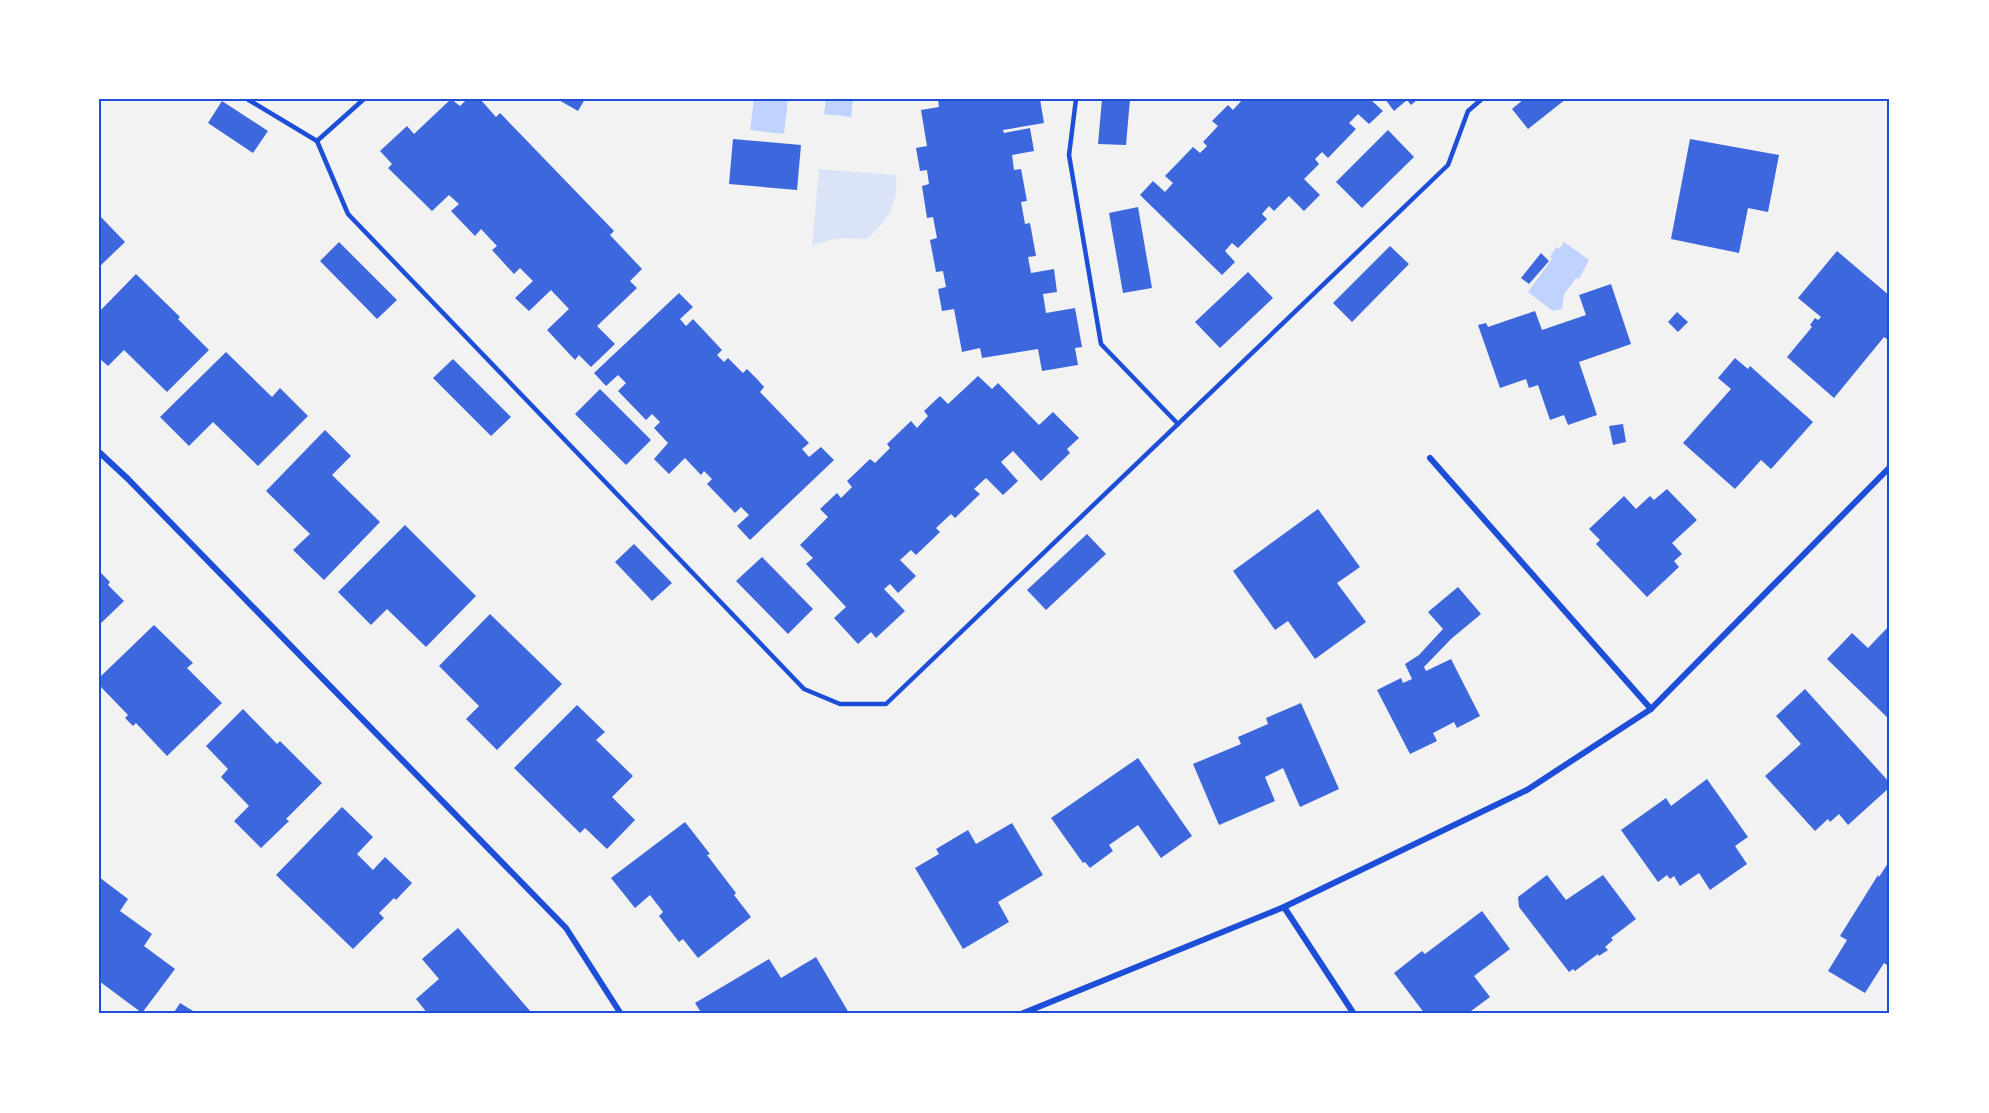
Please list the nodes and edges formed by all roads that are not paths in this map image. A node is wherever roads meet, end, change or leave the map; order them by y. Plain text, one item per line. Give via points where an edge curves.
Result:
1 (247, 99) edge
2 (364, 99) edge
3 (1076, 99) edge
4 (1482, 99) edge
5 (317, 141) junction
6 (1178, 424) junction
7 (99, 453) edge
8 (1430, 458) dead end
9 (1890, 467) edge
10 (1651, 709) junction
11 (1284, 907) junction
12 (621, 1014) edge
13 (1021, 1014) edge
14 (1354, 1014) edge

1 - 5 lane
2 - 5 lane
3 - 6 lane via 1069,155 1101,344
4 - 6 lane via 1468,111 1448,165
5 - 6 lane via 348,214 804,688 840,704 886,704
7 - 12 street via 566,928
8 - 10 street
9 - 10 street
10 - 11 street via 1527,790
11 - 13 street
11 - 14 street

